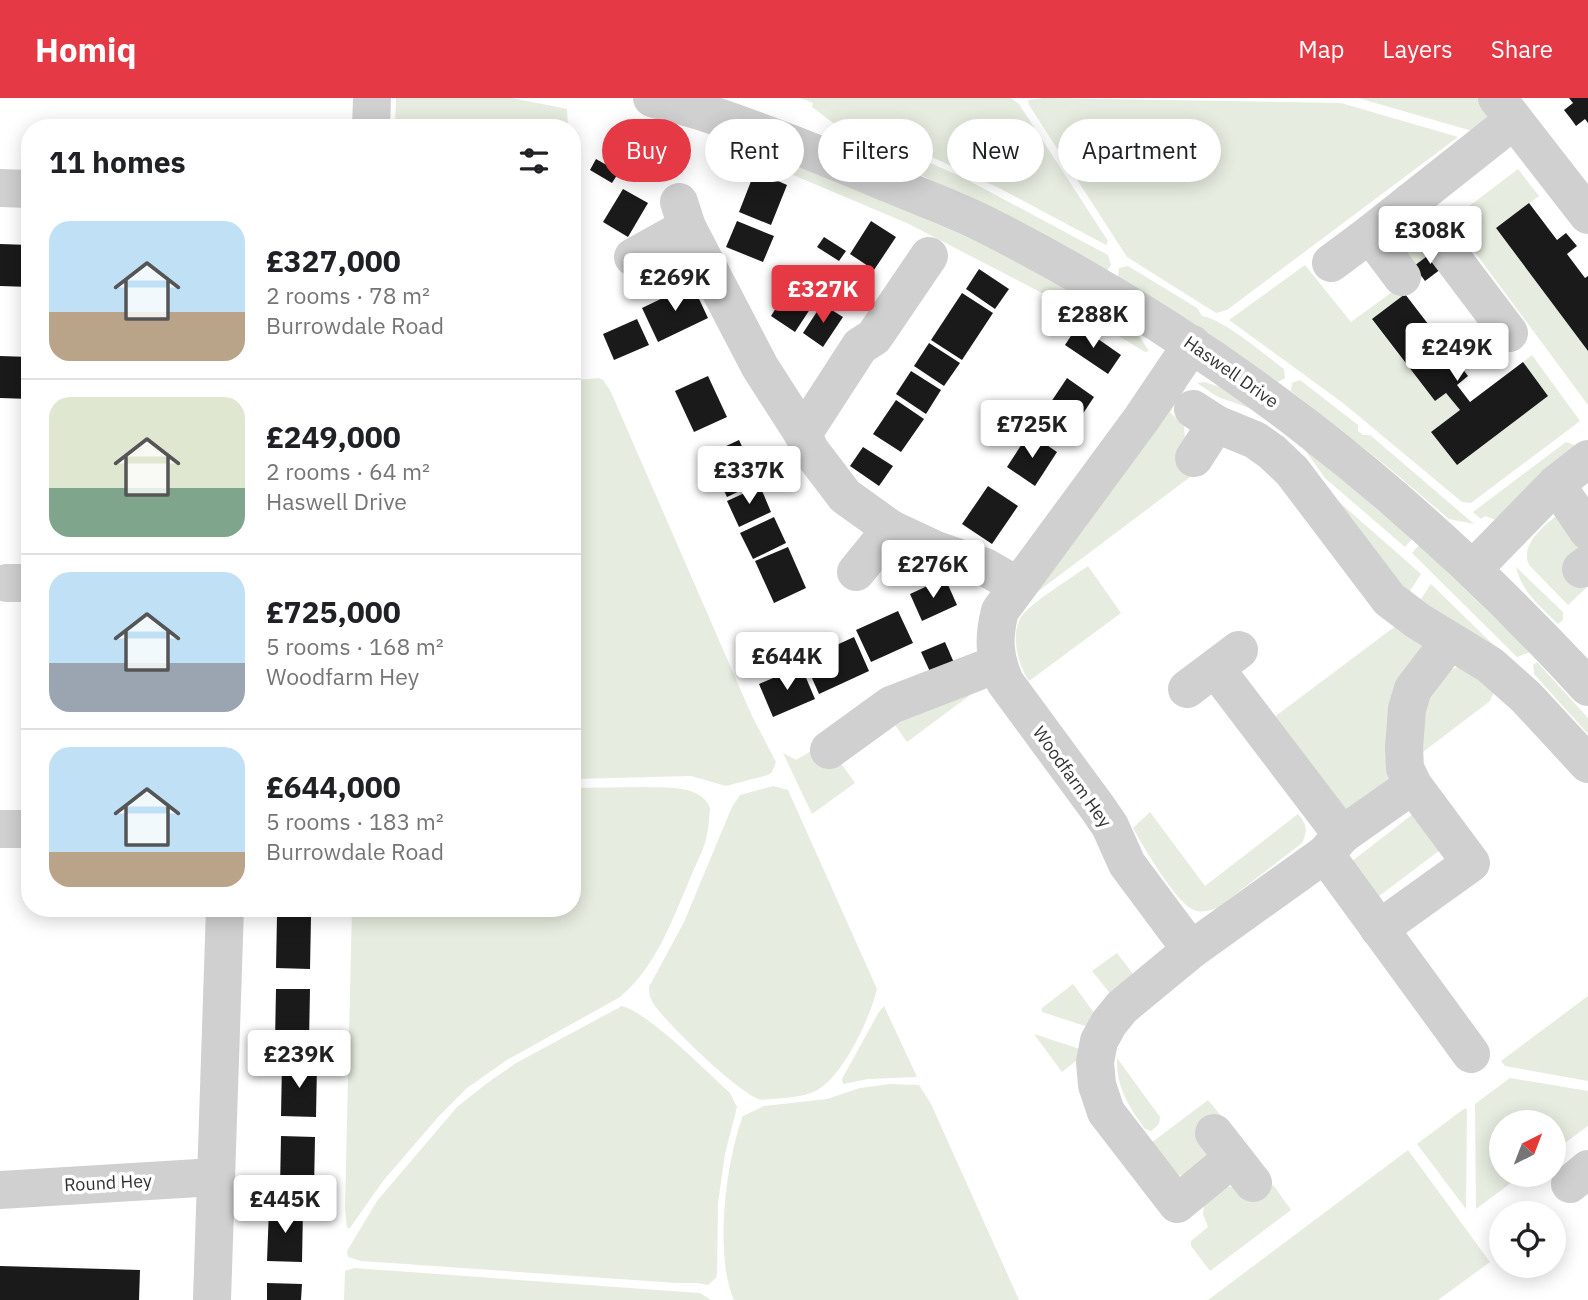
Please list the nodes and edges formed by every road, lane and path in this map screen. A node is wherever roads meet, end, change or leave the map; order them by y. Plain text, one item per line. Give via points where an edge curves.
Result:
1 (372, 98) edge
2 (652, 98) edge
3 (1505, 109) edge
4 (371, 119) edge
5 (0, 188) edge
6 (21, 189) edge
7 (1410, 202) junction
8 (1586, 210) edge
9 (1370, 234) junction
10 (929, 256) dead end
11 (633, 257) dead end
12 (1331, 263) dead end
13 (1402, 277) dead end
14 (1509, 333) dead end
15 (1192, 344) junction
16 (803, 434) junction
17 (1195, 458) dead end
18 (1588, 459) edge
19 (1556, 484) junction
20 (891, 529) junction
21 (1588, 531) edge
22 (1473, 569) junction
23 (856, 572) dead end
24 (1018, 586) junction
25 (1450, 642) junction
26 (997, 664) junction
27 (1214, 669) dead end
28 (1588, 687) edge
29 (829, 750) dead end
30 (1588, 764) edge
31 (1413, 785) junction
32 (0, 829) edge
33 (21, 829) edge
34 (1334, 845) junction
35 (225, 917) edge
36 (1379, 929) junction
37 (1191, 950) junction
38 (1471, 1054) dead end
39 (1233, 1158) dead end
40 (215, 1177) junction
41 (0, 1189) edge
42 (212, 1300) edge

1 - 4 street
2 - 15 street, Haswell Drive via 793,144 986,225
3 - 7 street
3 - 8 street
5 - 6 street
7 - 9 street
7 - 14 street
9 - 12 street
9 - 13 street
10 - 16 street via 874,337 860,346
11 - 16 street via 683,214 760,367
15 - 22 street, Haswell Drive via 1306,424
15 - 24 street, Woodfarm Hey
16 - 20 street via 845,496
17 - 25 street via 1205,417 1272,452 1292,471 1390,599
18 - 19 street
19 - 21 street
19 - 22 street
20 - 23 street
20 - 24 street via 985,567
22 - 28 street, Haswell Drive
24 - 26 street, Woodfarm Hey via 1000,611 994,632
25 - 30 street via 1490,665
25 - 31 street via 1413,689 1406,709 1405,768
26 - 29 street via 891,705
26 - 37 street, Woodfarm Hey via 1021,707 1110,826 1126,864
27 - 34 street
31 - 34 street
31 - 36 street via 1471,863
32 - 33 street
34 - 36 street
34 - 37 street
35 - 40 street
36 - 38 street
37 - 39 street via 1109,1023 1095,1062 1097,1085 1106,1112 1186,1216
40 - 41 street, Round Hey
40 - 42 street

